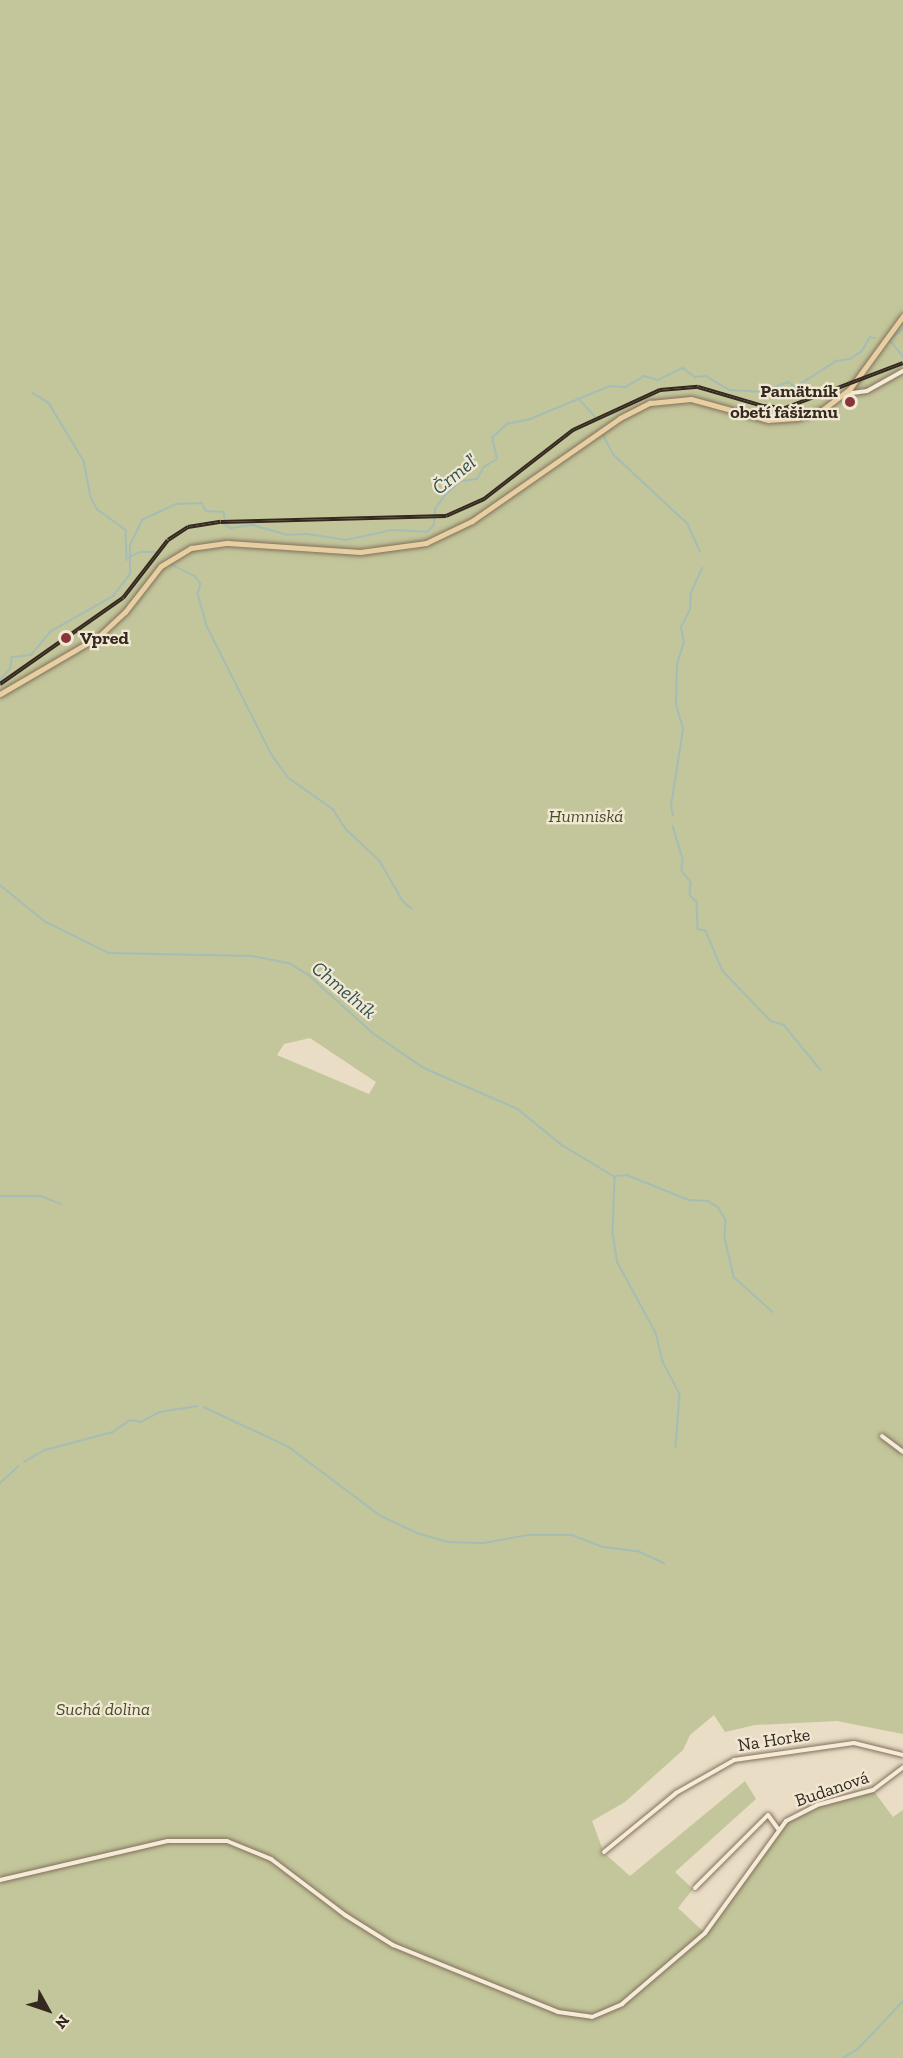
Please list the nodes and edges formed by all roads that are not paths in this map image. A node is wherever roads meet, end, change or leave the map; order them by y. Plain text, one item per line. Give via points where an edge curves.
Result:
1 (903, 316) edge
2 (903, 371) edge
3 (845, 394) junction
4 (0, 694) edge
5 (882, 1436) dead end
6 (903, 1452) edge
7 (903, 1755) edge
8 (903, 1767) edge
9 (778, 1829) junction
10 (604, 1852) dead end
11 (0, 1880) edge
12 (695, 1888) dead end

1 - 3 main road
2 - 3 street via 867,391
3 - 4 main road via 817,412 784,420 749,418 691,399 650,403 620,418 472,521 414,546 331,552 223,543 191,548 161,566 98,637
5 - 6 street
7 - 10 street, Na Horke via 854,1743 734,1760 676,1793
8 - 9 street, Budanová via 873,1790 809,1808
9 - 11 street, Budanová via 734,1898 705,1933 622,2004 592,2017 558,2012 393,1945 345,1915 271,1859 227,1841 168,1841
9 - 12 street via 768,1815

